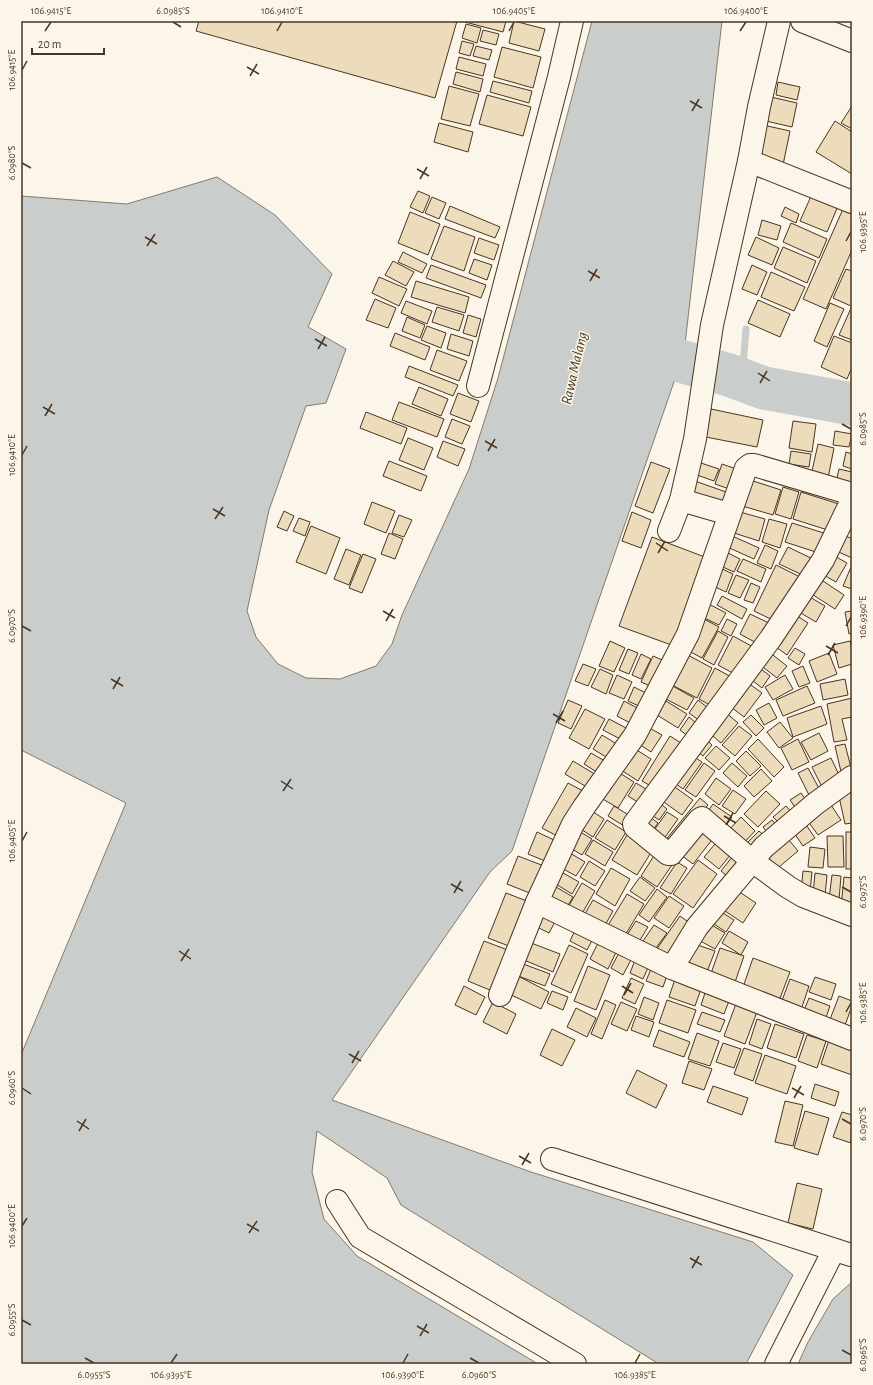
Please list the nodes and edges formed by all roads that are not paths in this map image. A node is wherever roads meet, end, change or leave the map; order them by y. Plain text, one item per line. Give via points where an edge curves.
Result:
1 (572, 21) edge
2 (779, 21) edge
3 (802, 21) edge
4 (852, 41) edge
5 (750, 161) junction
6 (852, 202) edge
7 (478, 386) dead end
8 (852, 494) edge
9 (681, 500) junction
10 (852, 500) edge
11 (729, 514) junction
12 (670, 531) dead end
13 (852, 777) edge
14 (752, 860) junction
15 (537, 902) junction
16 (852, 915) edge
17 (672, 968) junction
18 (500, 995) dead end
19 (852, 1039) edge
20 (552, 1159) dead end
21 (337, 1201) dead end
22 (843, 1252) edge
23 (575, 1364) edge
24 (776, 1364) edge

1 - 7 street
2 - 5 street via 759,107
3 - 4 street
5 - 6 street
5 - 9 street via 712,325 695,439
8 - 11 street via 750,465 746,468
9 - 11 street
9 - 12 street
10 - 14 street via 823,560 772,638 634,824 671,854 702,818
11 - 15 street via 688,634 635,735 577,817
13 - 14 street via 809,809
14 - 16 street via 803,896
14 - 17 street via 697,927
15 - 17 street
15 - 18 street
17 - 19 street
20 - 22 street
21 - 23 street via 360,1237
22 - 24 street

